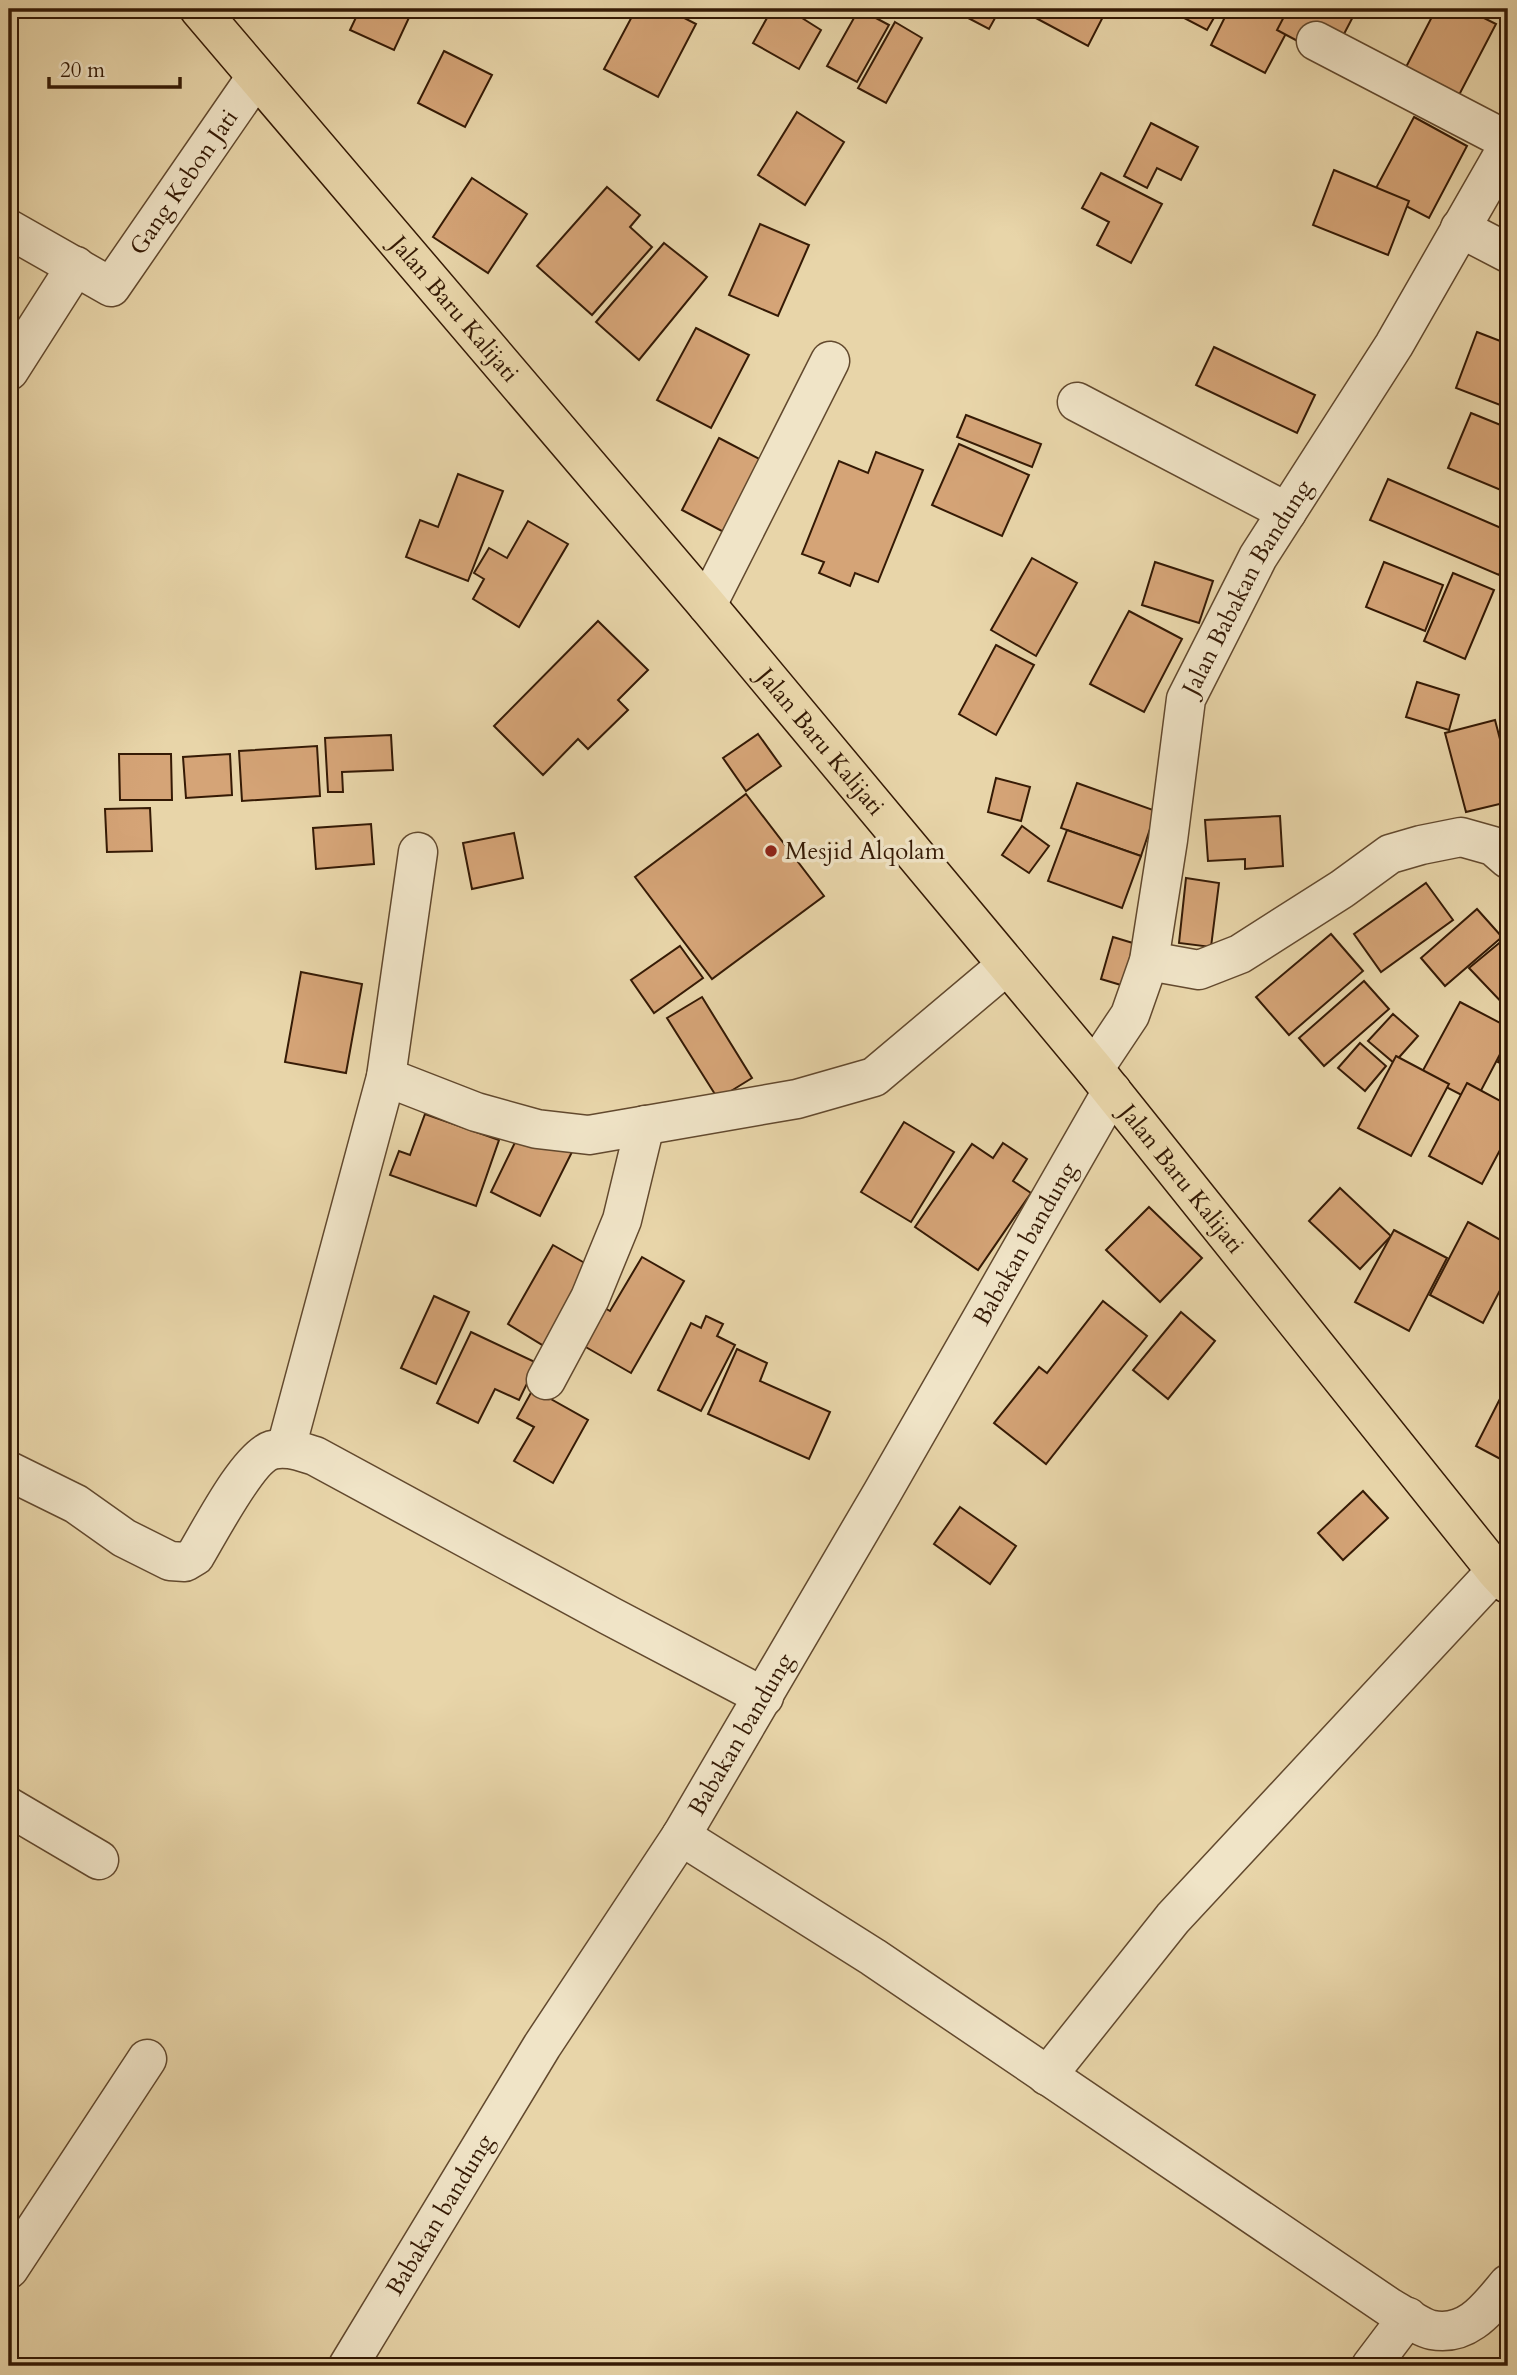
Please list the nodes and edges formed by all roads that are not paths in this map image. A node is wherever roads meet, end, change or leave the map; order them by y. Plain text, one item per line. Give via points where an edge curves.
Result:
1 (199, 9) edge
2 (1316, 41) dead end
3 (256, 76) junction
4 (1508, 144) edge
5 (1460, 228) junction
6 (9, 229) edge
7 (1508, 253) edge
8 (76, 266) junction
9 (830, 361) dead end
10 (9, 371) edge
11 (1077, 402) dead end
12 (1287, 512) junction
13 (707, 605) junction
14 (418, 852) dead end
15 (1508, 859) edge
16 (1149, 961) junction
17 (1007, 964) junction
18 (386, 1077) junction
19 (1103, 1080) junction
20 (645, 1125) junction
21 (546, 1380) dead end
22 (286, 1448) junction
23 (9, 1471) edge
24 (1502, 1577) edge
25 (764, 1697) junction
26 (9, 1807) edge
27 (681, 1836) junction
28 (99, 1860) dead end
29 (148, 2059) dead end
30 (1047, 2076) junction
31 (9, 2269) edge
32 (1508, 2284) edge
33 (1408, 2317) junction
34 (348, 2366) edge
35 (1371, 2366) edge

1 - 3 main road, Jalan Baru Kalijati
2 - 4 street
3 - 8 street, Gang Kebon Jati via 111,287
3 - 13 main road, Jalan Baru Kalijati
4 - 5 street, Jalan Babakan Bandung
5 - 7 street
5 - 12 street, Jalan Babakan Bandung via 1394,345
6 - 8 street
8 - 10 street
9 - 13 street
11 - 12 street
12 - 16 street, Jalan Babakan Bandung via 1258,557 1186,699
13 - 17 main road, Jalan Baru Kalijati
14 - 18 street
15 - 16 street via 1493,846 1461,837 1421,845 1390,854 1240,954 1199,970
16 - 19 street, Jalan Babakan Bandung
17 - 19 main road, Jalan Baru Kalijati
17 - 20 street via 874,1077 797,1099
18 - 20 street via 476,1112 537,1129 589,1135
18 - 22 street
19 - 24 main road, Jalan Baru Kalijati
19 - 25 street, Babakan bandung
20 - 21 street via 622,1220 590,1298
22 - 23 street via 269,1451 249,1467 195,1556 185,1562 170,1561 124,1538 76,1504
22 - 25 street via 315,1456
24 - 30 street via 1173,1918
25 - 27 street, Babakan bandung
26 - 28 street
27 - 30 street via 873,1957
27 - 34 street, Babakan bandung via 541,2046
29 - 31 street
30 - 33 street
32 - 33 street via 1479,2318 1460,2330 1431,2330
33 - 35 street

